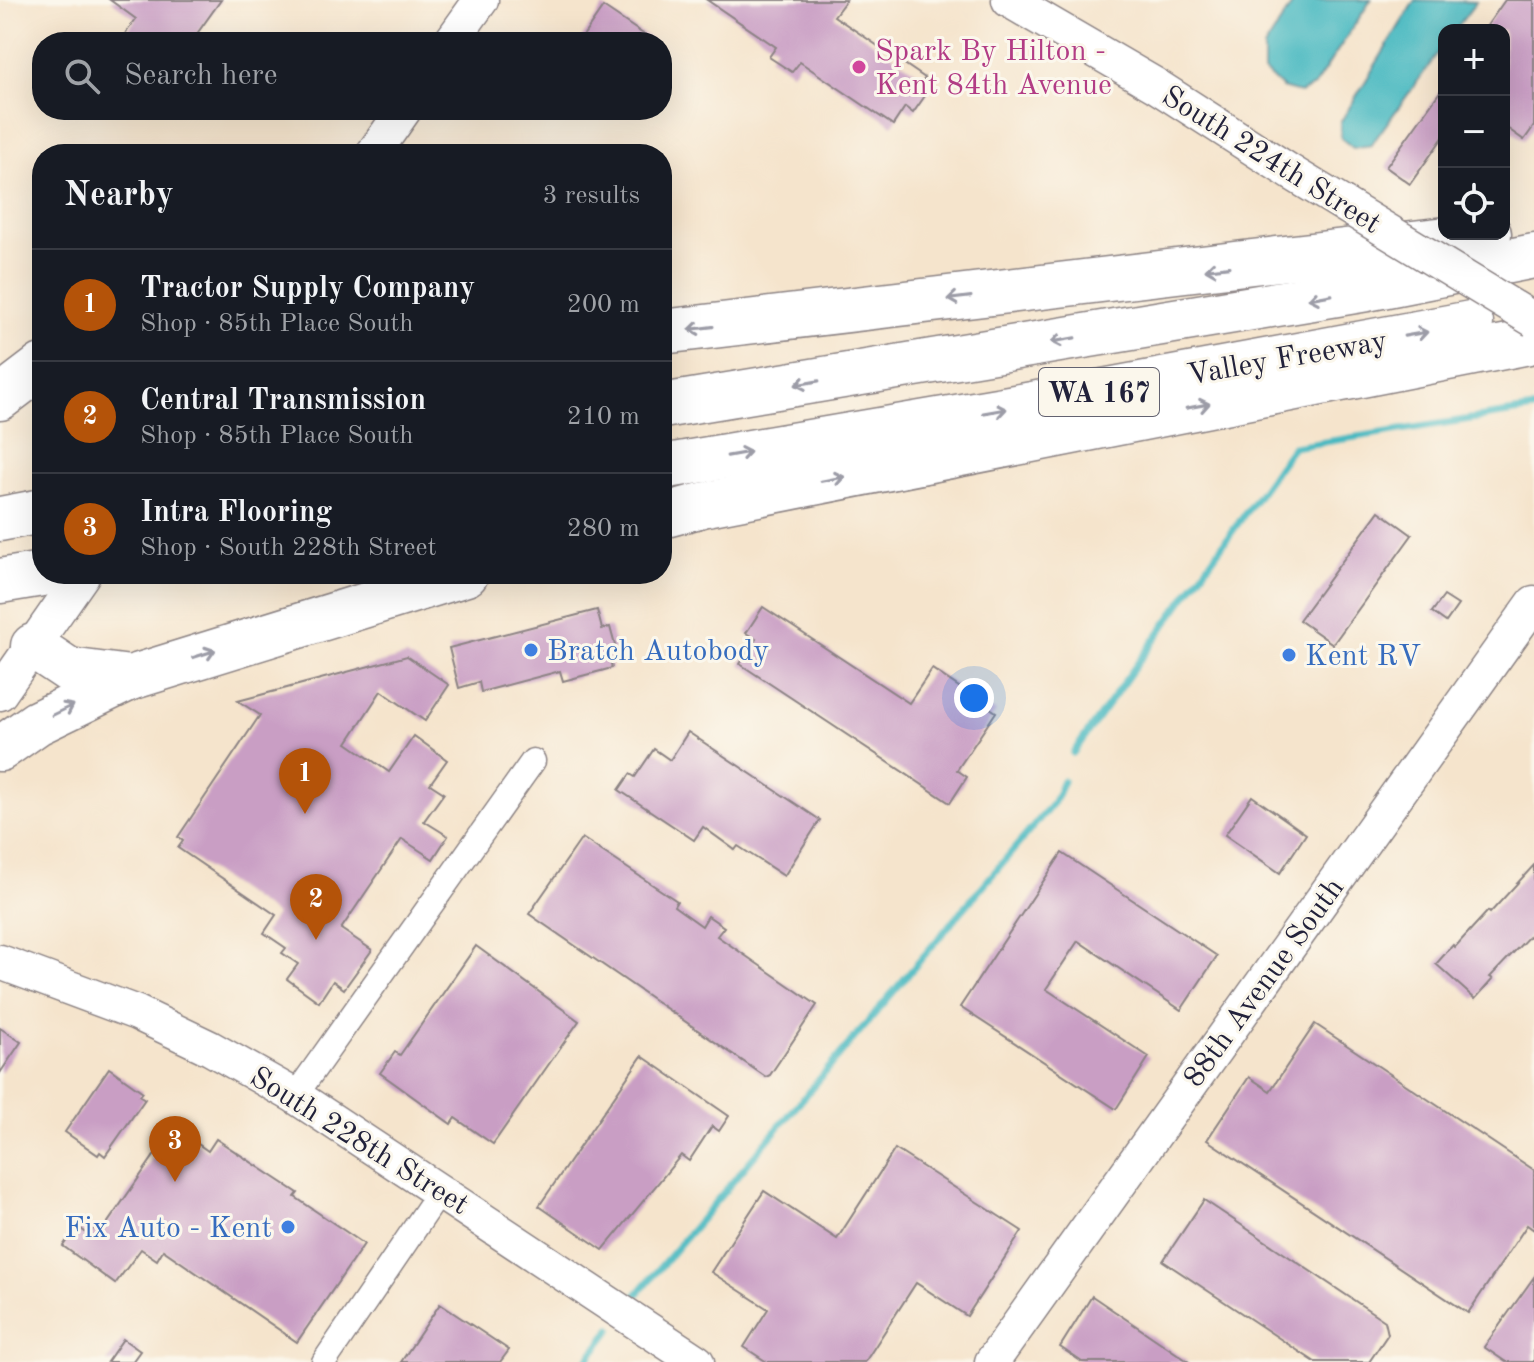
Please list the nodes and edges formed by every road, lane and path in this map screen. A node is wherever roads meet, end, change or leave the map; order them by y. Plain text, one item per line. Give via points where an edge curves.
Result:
1 (481, 0) edge
2 (1009, 0) edge
3 (458, 32) edge
4 (397, 120) edge
5 (380, 144) edge
6 (1534, 229) edge
7 (1510, 231) edge
8 (1438, 240) edge
9 (1534, 256) edge
10 (1534, 311) edge
11 (1534, 320) edge
12 (672, 331) edge
13 (1534, 341) edge
14 (32, 374) edge
15 (0, 398) edge
16 (672, 404) edge
17 (672, 465) edge
18 (672, 513) edge
19 (32, 576) edge
20 (0, 581) edge
21 (76, 584) edge
22 (434, 584) edge
23 (1534, 603) edge
24 (33, 646) junction
25 (130, 678) junction
26 (0, 693) edge
27 (0, 749) edge
28 (533, 761) dead end
29 (0, 962) edge
30 (295, 1096) junction
31 (441, 1190) junction
32 (324, 1362) edge
33 (697, 1362) edge
34 (992, 1362) edge

1 - 3 street
2 - 11 street, South 224th Street, bridge
4 - 5 street
6 - 7 highway
8 -> 12 highway
9 -> 16 highway, Valley Freeway / WA 167 via 1367,289
17 -> 10 highway, Valley Freeway / WA 167
18 -> 13 highway
14 - 15 highway
19 - 20 highway
21 - 24 street
25 -> 22 highway
23 - 34 street, 88th Avenue South
24 - 25 highway via 69,670
24 - 26 street
27 -> 25 highway via 37,723
28 - 30 street
29 - 30 street, South 228th Street via 137,1013
30 - 31 street, South 228th Street
31 - 32 street
31 - 33 street, South 228th Street

